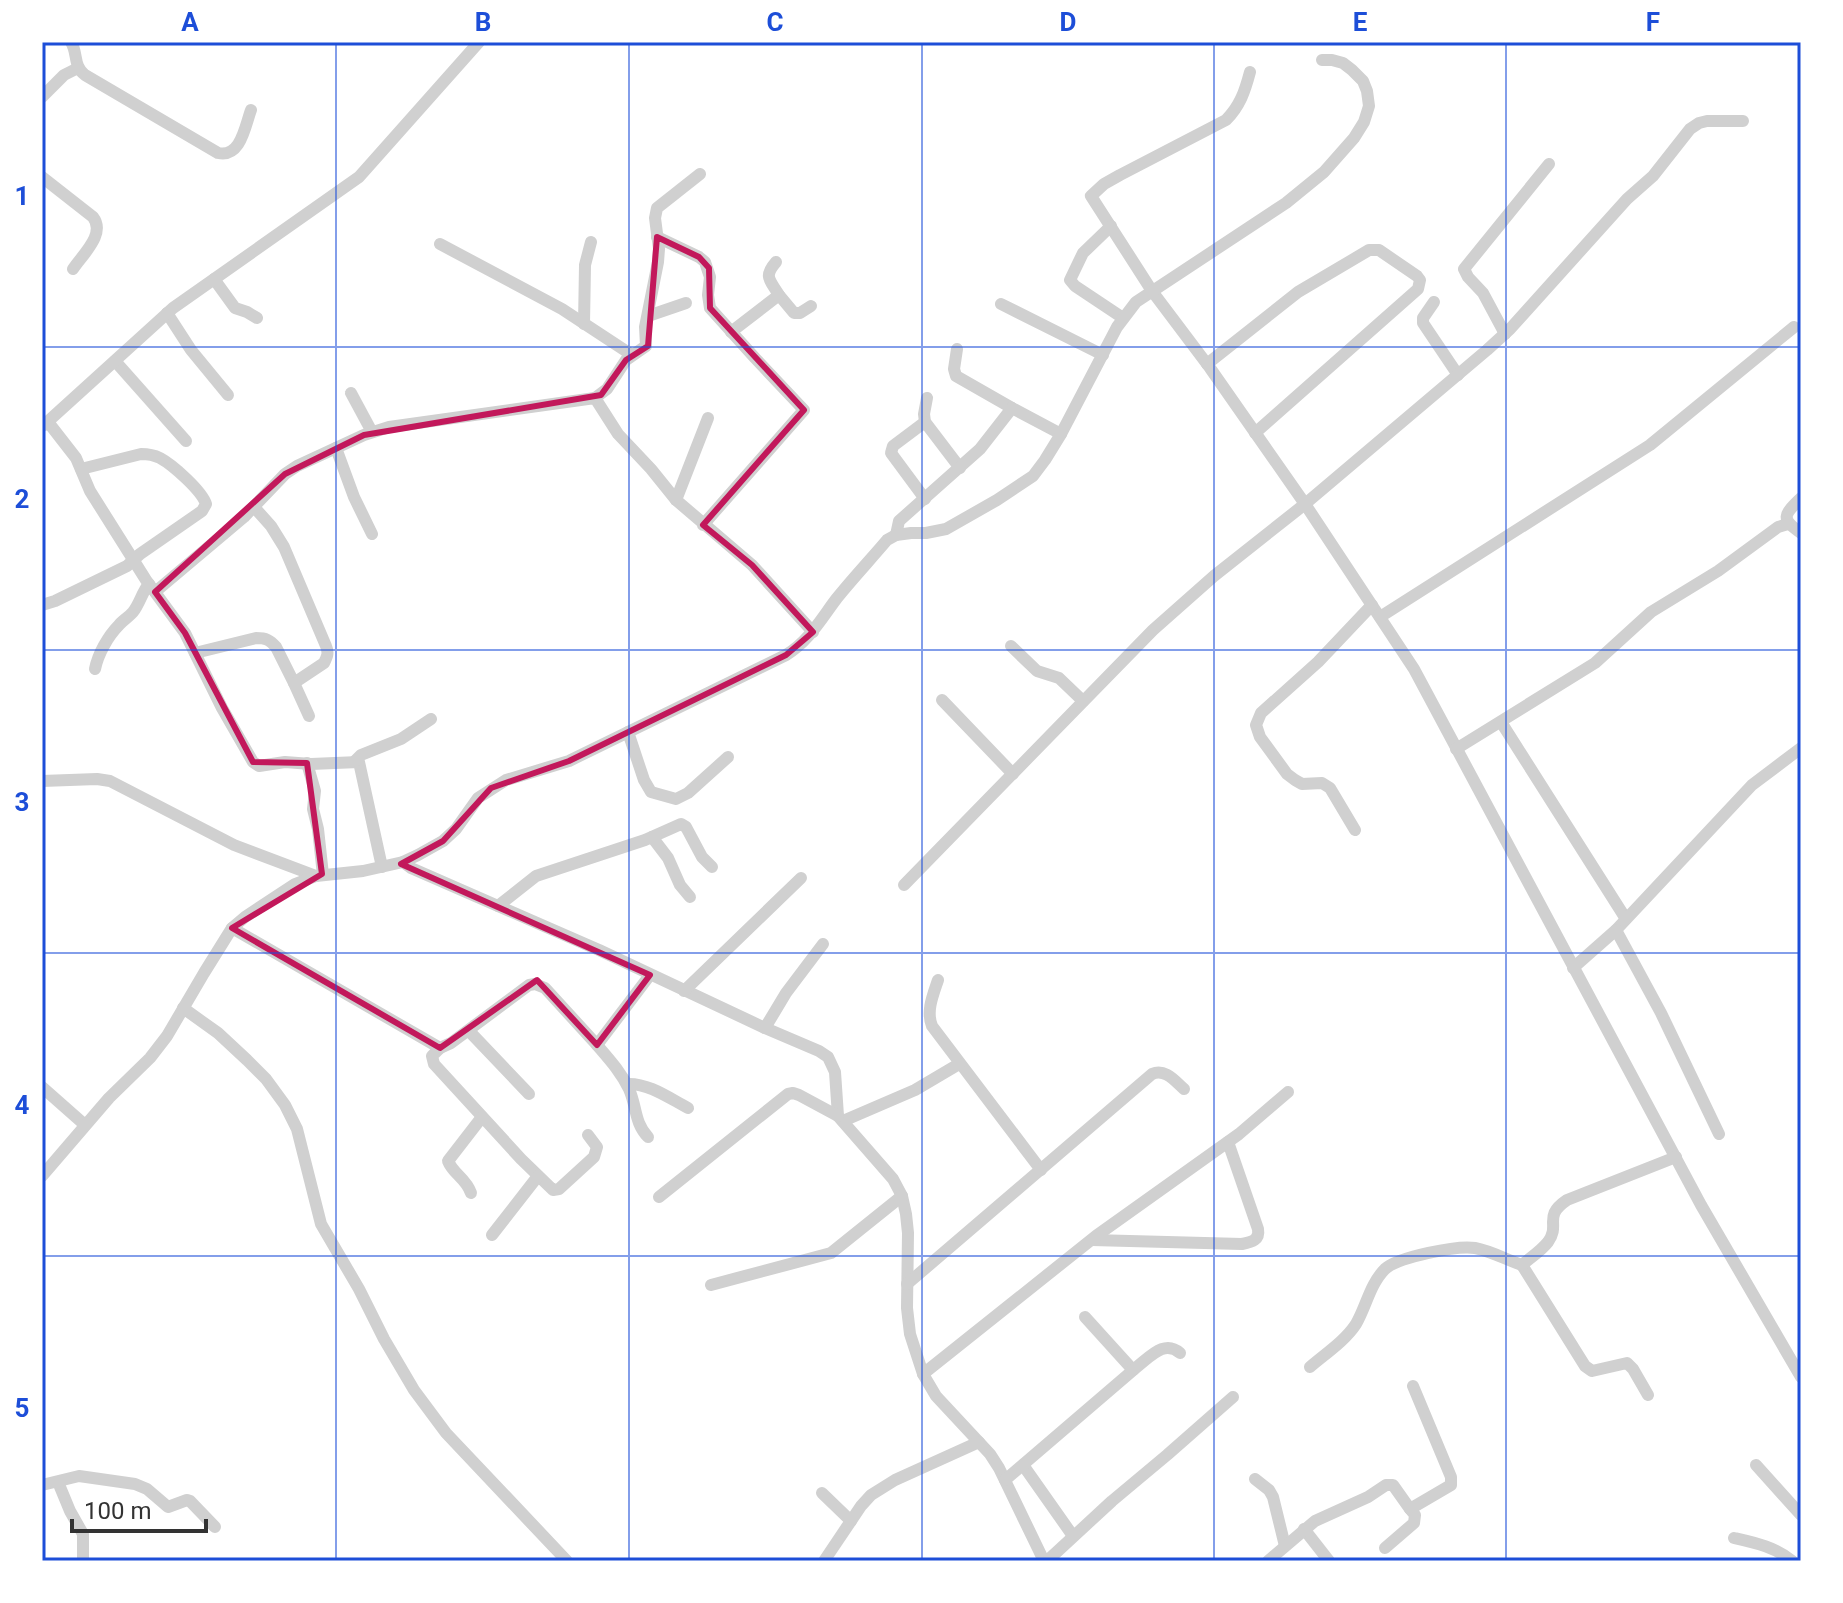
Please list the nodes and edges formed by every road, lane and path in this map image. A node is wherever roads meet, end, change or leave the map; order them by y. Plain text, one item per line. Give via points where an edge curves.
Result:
1 (71, 42) edge
2 (479, 42) edge
3 (1322, 60) dead end
4 (78, 68) junction
5 (1250, 72) dead end
6 (42, 97) edge
7 (251, 110) dead end
8 (1743, 121) dead end
9 (1549, 164) dead end
10 (700, 174) dead end
11 (42, 177) edge
12 (1111, 226) junction
13 (657, 237) junction
14 (591, 242) dead end
15 (440, 244) dead end
16 (776, 262) dead end
17 (73, 269) dead end
18 (214, 279) junction
19 (1152, 291) junction
20 (779, 295) junction
21 (1434, 302) dead end
22 (686, 303) dead end
23 (1001, 304) dead end
24 (811, 306) dead end
25 (167, 313) junction
26 (648, 316) junction
27 (257, 318) dead end
28 (1123, 318) junction
29 (584, 324) junction
30 (1794, 327) dead end
31 (731, 332) junction
32 (1505, 334) junction
33 (957, 349) dead end
34 (632, 355) junction
35 (1103, 355) junction
36 (115, 361) junction
37 (1207, 364) junction
38 (1458, 375) junction
39 (351, 393) dead end
40 (228, 395) dead end
41 (595, 398) junction
42 (927, 398) dead end
43 (1012, 408) junction
44 (708, 418) dead end
45 (925, 422) junction
46 (45, 425) edge
47 (372, 432) junction
48 (1255, 433) junction
49 (1061, 434) junction
50 (186, 441) dead end
51 (336, 448) junction
52 (960, 468) junction
53 (81, 469) junction
54 (1801, 498) edge
55 (925, 499) junction
56 (676, 500) junction
57 (1305, 504) junction
58 (254, 507) junction
59 (1788, 524) junction
60 (703, 525) junction
61 (1801, 533) edge
62 (372, 534) dead end
63 (896, 535) junction
64 (134, 561) junction
65 (152, 588) junction
66 (42, 605) edge
67 (1372, 605) junction
68 (1380, 617) junction
69 (813, 632) junction
70 (1011, 646) dead end
71 (195, 653) junction
72 (95, 669) dead end
73 (294, 683) junction
74 (942, 700) dead end
75 (1083, 701) junction
76 (309, 716) dead end
77 (431, 719) dead end
78 (1501, 722) junction
79 (628, 732) junction
80 (1801, 748) edge
81 (1456, 749) junction
82 (728, 757) dead end
83 (355, 761) junction
84 (307, 763) junction
85 (1013, 774) junction
86 (42, 781) edge
87 (1355, 830) dead end
88 (652, 837) junction
89 (403, 862) junction
90 (382, 867) junction
91 (712, 867) dead end
92 (319, 876) junction
93 (801, 878) dead end
94 (904, 885) dead end
95 (690, 897) dead end
96 (498, 906) junction
97 (1626, 919) junction
98 (232, 928) junction
99 (1616, 930) junction
100 (823, 944) dead end
101 (1573, 968) junction
102 (650, 975) junction
103 (938, 980) dead end
104 (684, 991) junction
105 (183, 1008) junction
106 (765, 1028) junction
107 (469, 1031) junction
108 (597, 1045) junction
109 (440, 1048) junction
110 (959, 1064) junction
111 (627, 1084) junction
112 (42, 1087) edge
113 (1184, 1089) dead end
114 (1288, 1092) dead end
115 (529, 1094) dead end
116 (688, 1108) dead end
117 (482, 1117) junction
118 (840, 1118) junction
119 (85, 1125) junction
120 (1719, 1134) dead end
121 (588, 1135) dead end
122 (648, 1137) dead end
123 (1228, 1142) junction
124 (1676, 1157) junction
125 (1041, 1170) junction
126 (42, 1176) edge
127 (538, 1176) junction
128 (471, 1193) dead end
129 (902, 1196) junction
130 (659, 1197) dead end
131 (492, 1235) dead end
132 (1092, 1240) junction
133 (1522, 1265) junction
134 (907, 1284) junction
135 (711, 1285) dead end
136 (1085, 1317) dead end
137 (1180, 1353) dead end
138 (1310, 1367) dead end
139 (1133, 1370) junction
140 (923, 1374) junction
141 (1801, 1377) edge
142 (1413, 1386) dead end
143 (1648, 1395) dead end
144 (1233, 1397) dead end
145 (979, 1442) junction
146 (1023, 1465) junction
147 (1756, 1465) dead end
148 (1255, 1479) dead end
149 (1005, 1480) junction
150 (58, 1482) junction
151 (42, 1485) edge
152 (822, 1493) dead end
153 (1410, 1509) junction
154 (1801, 1515) edge
155 (851, 1521) junction
156 (215, 1527) dead end
157 (1304, 1529) junction
158 (1073, 1536) junction
159 (1734, 1538) dead end
160 (1285, 1546) junction
161 (1385, 1548) dead end
162 (563, 1560) edge
163 (83, 1561) edge
164 (824, 1561) edge
165 (1046, 1561) edge
166 (1268, 1561) edge
167 (1329, 1561) edge
168 (1792, 1561) edge

1 - 4 street
2 - 18 street via 359,177
3 - 19 street via 1343,63 1363,81 1369,106 1354,138 1286,203
4 - 6 street
4 - 7 street via 223,154 241,140
5 - 12 street via 1242,98 1226,120 1104,184 1091,196
8 - 32 street via 1707,121 1690,129 1653,176
9 - 32 street via 1464,269
10 - 13 street via 657,208
11 - 17 street via 97,223 98,234
12 - 19 street
12 - 28 street via 1083,253 1070,280
13 - 26 street
13 - 31 street via 705,262 708,303
14 - 29 street via 585,265
15 - 29 street
16 - 20 street via 768,275
18 - 25 street
18 - 27 street via 235,308
19 - 28 street
19 - 37 street
20 - 24 street via 794,313
20 - 31 street
21 - 38 street via 1423,323
22 - 26 street
23 - 35 street
25 - 36 street
25 - 40 street
26 - 34 street via 646,346
28 - 35 street
29 - 34 street
30 - 68 street via 1650,445
31 - 60 street via 804,410
32 - 38 street
33 - 43 street via 956,376
34 - 41 street
35 - 49 street
36 - 46 street
36 - 50 street
37 - 48 street
37 - 48 street via 1298,292 1369,250 1379,250 1420,280 1418,289
38 - 57 street
39 - 47 street
41 - 47 street
41 - 56 street via 618,434
42 - 45 street
43 - 49 street
43 - 52 street
44 - 56 street
45 - 52 street
45 - 55 street via 891,453
46 - 53 street
47 - 51 street
48 - 57 street
49 - 63 street via 1033,476 997,500 946,529
51 - 58 street via 285,474
51 - 62 street
52 - 55 street
53 - 64 street
53 - 64 street via 151,455 169,464 205,500 202,511
54 - 59 street via 1787,512
55 - 63 street via 899,521
56 - 60 street
57 - 67 street
57 - 75 street via 1153,630
58 - 65 street
58 - 73 street via 284,547 328,650 324,663
59 - 61 street
59 - 78 street via 1651,612 1595,663
60 - 69 street via 752,565
63 - 69 street
64 - 65 street
64 - 66 street
65 - 71 street
65 - 72 street via 144,590 136,608 107,639
67 - 68 street
67 - 87 street via 1261,713 1256,725 1287,774 1302,784 1330,788
68 - 81 street
69 - 79 street via 786,655
70 - 75 street via 1037,671 1059,678
71 - 73 street via 266,638
71 - 84 street via 253,762
73 - 76 street
74 - 85 street
75 - 85 street
77 - 83 street
78 - 81 street
78 - 97 street
79 - 82 street via 648,787 670,799 688,793
79 - 89 street via 569,761 491,788 443,841
80 - 97 street via 1752,785
81 - 101 street
83 - 84 street
83 - 90 street
84 - 92 street via 315,791
85 - 94 street
86 - 92 street via 110,781 234,845
88 - 91 street via 684,825
88 - 95 street
88 - 96 street via 536,876
89 - 90 street
89 - 96 street
90 - 92 street
92 - 98 street via 287,889
93 - 104 street
96 - 102 street
97 - 99 street
98 - 105 street
98 - 109 street
99 - 101 street
99 - 120 street
100 - 106 street
101 - 124 street
102 - 104 street
102 - 108 street
103 - 110 street via 928,1018
104 - 106 street
105 - 119 street via 150,1058
105 - 162 street via 247,1060 285,1105 297,1129 321,1224 406,1377 446,1433
106 - 118 street via 828,1057
107 - 108 street via 535,984 545,988
107 - 109 street
107 - 115 street
108 - 111 street
109 - 117 street via 432,1062
110 - 118 street via 915,1090
110 - 125 street
111 - 116 street via 642,1085
111 - 122 street via 638,1124
112 - 119 street
113 - 125 street via 1165,1073 1152,1074
114 - 123 street
117 - 127 street
117 - 128 street via 448,1161
118 - 129 street
118 - 130 street via 788,1094
119 - 126 street
121 - 127 street via 597,1152 559,1189 553,1190
123 - 132 street
123 - 132 street via 1257,1239 1242,1244
124 - 133 street via 1556,1207 1547,1243
124 - 141 street
125 - 134 street
127 - 131 street
129 - 134 street
129 - 135 street via 831,1253
132 - 140 street
133 - 138 street via 1470,1247 1395,1263 1379,1278 1353,1328
133 - 143 street via 1585,1366 1592,1371 1627,1363
134 - 140 street via 910,1334
136 - 139 street
137 - 139 street via 1165,1347
139 - 146 street
140 - 145 street
142 - 153 street via 1452,1482
144 - 158 street
145 - 149 street
145 - 155 street via 882,1487
146 - 149 street
146 - 158 street
147 - 154 street
148 - 160 street via 1273,1497
149 - 165 street
150 - 151 street
150 - 156 street via 88,1476 141,1486 168,1507 190,1501
150 - 163 street via 83,1534
152 - 155 street
153 - 157 street via 1390,1484
153 - 161 street via 1414,1523
155 - 164 street
157 - 160 street
157 - 167 street
158 - 165 street
159 - 168 street via 1761,1544
160 - 166 street

